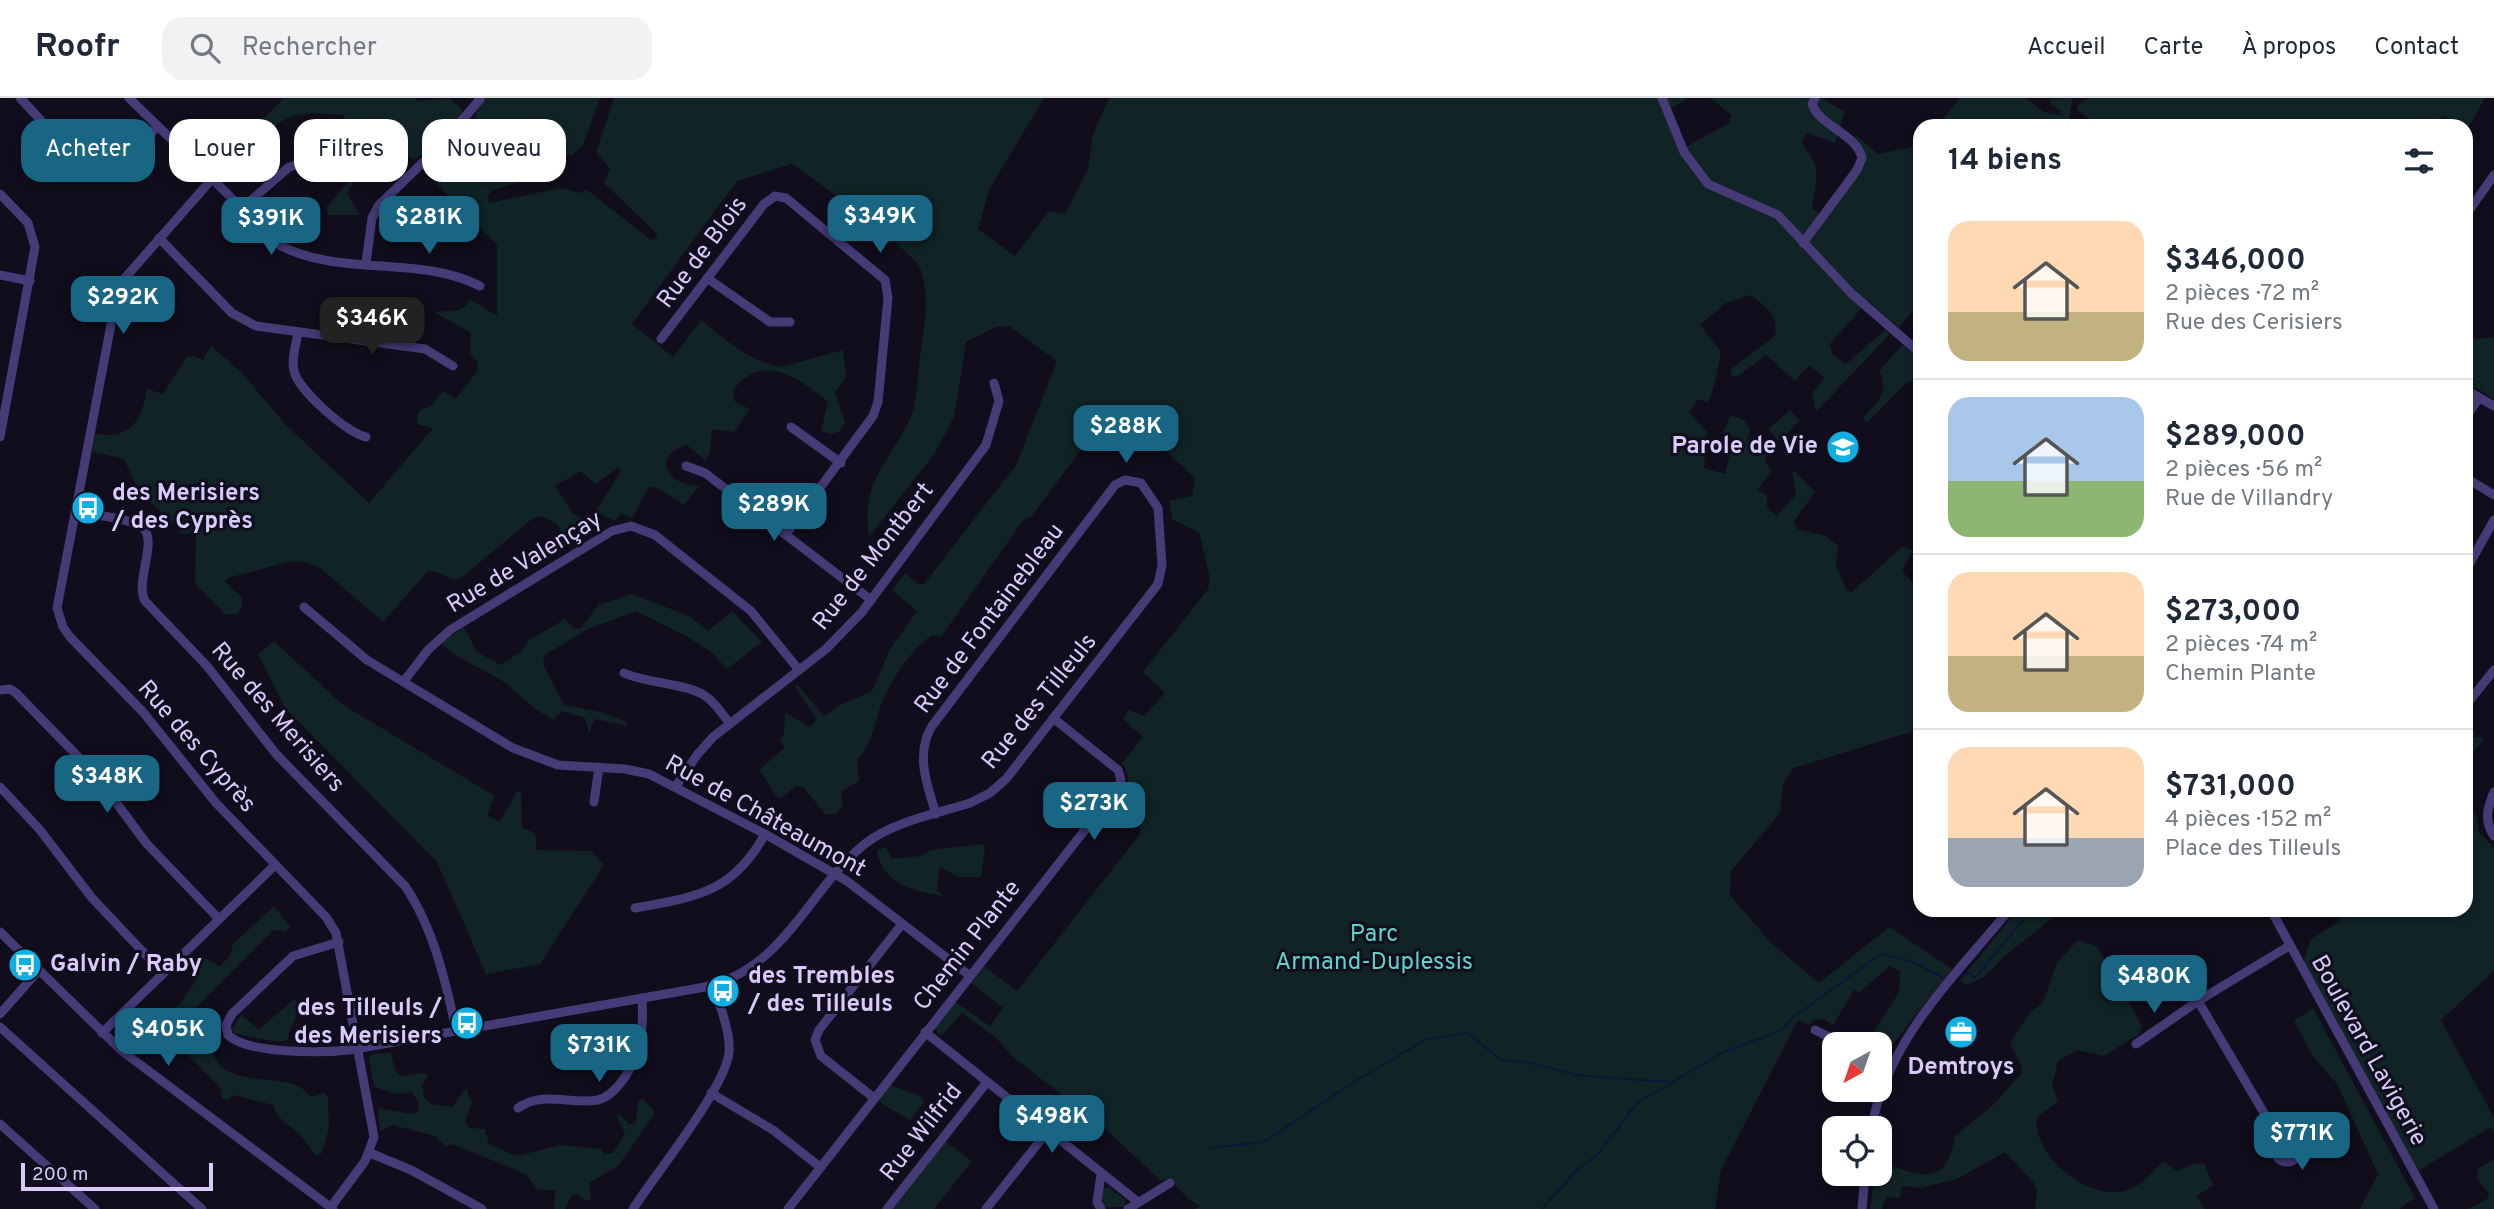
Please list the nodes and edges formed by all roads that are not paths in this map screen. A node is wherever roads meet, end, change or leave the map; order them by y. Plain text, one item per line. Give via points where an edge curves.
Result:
1 (20, 98) edge
2 (129, 98) edge
3 (481, 98) edge
4 (1662, 98) edge
5 (1815, 98) edge
6 (158, 126) junction
7 (169, 137) edge
8 (294, 166) edge
9 (2494, 175) edge
10 (209, 182) edge
11 (215, 182) edge
12 (0, 194) edge
13 (2473, 205) edge
14 (241, 209) junction
15 (159, 239) junction
16 (1803, 243) junction
17 (366, 263) junction
18 (0, 275) edge
19 (707, 278) junction
20 (30, 281) junction
21 (480, 286) dead end
22 (790, 322) dead end
23 (298, 333) junction
24 (661, 339) dead end
25 (1913, 347) edge
26 (453, 366) dead end
27 (994, 383) dead end
28 (2473, 394) edge
29 (2479, 397) junction
30 (2473, 406) edge
31 (2494, 406) edge
32 (792, 427) dead end
33 (1, 431) edge
34 (366, 437) dead end
35 (841, 463) junction
36 (686, 466) dead end
37 (2473, 482) edge
38 (2494, 495) edge
39 (75, 512) junction
40 (2494, 520) edge
41 (786, 534) junction
42 (2473, 558) edge
43 (1161, 577) joint
44 (871, 600) junction
45 (304, 607) dead end
46 (799, 670) junction
47 (2494, 670) edge
48 (624, 673) dead end
49 (404, 681) junction
50 (0, 690) edge
51 (2473, 696) edge
52 (1053, 718) junction
53 (730, 724) junction
54 (599, 768) junction
55 (677, 786) junction
56 (0, 788) edge
57 (2494, 792) edge
58 (594, 802) dead end
59 (936, 814) junction
60 (765, 834) junction
61 (2494, 836) edge
62 (275, 865) junction
63 (837, 874) junction
64 (635, 908) dead end
65 (2003, 917) edge
66 (2274, 917) edge
67 (218, 918) junction
68 (902, 924) junction
69 (0, 932) edge
70 (339, 942) junction
71 (2289, 946) junction
72 (38, 971) junction
73 (162, 972) junction
74 (969, 975) junction
75 (712, 985) junction
76 (642, 998) junction
77 (2198, 1001) junction
78 (0, 1013) edge
79 (0, 1027) edge
80 (456, 1030) junction
81 (1815, 1030) dead end
82 (925, 1032) junction
83 (102, 1033) junction
84 (1822, 1034) edge
85 (2136, 1044) dead end
86 (359, 1048) junction
87 (1892, 1061) edge
88 (987, 1082) junction
89 (711, 1093) junction
90 (874, 1098) junction
91 (518, 1108) dead end
92 (0, 1124) edge
93 (1047, 1132) junction
94 (2280, 1140) dead end
95 (370, 1153) junction
96 (820, 1167) junction
97 (1101, 1174) junction
98 (1170, 1184) dead end
99 (1864, 1186) edge
100 (1138, 1202) junction
101 (992, 1207) edge
102 (332, 1208) edge
103 (95, 1209) edge
104 (202, 1209) edge
105 (482, 1209) edge
106 (634, 1209) edge
107 (788, 1209) edge
108 (887, 1209) edge
109 (1101, 1209) edge
110 (1128, 1209) edge
111 (1862, 1209) edge
112 (2434, 1209) edge

1 - 6 street via 95,169 119,165
2 - 6 street
3 - 17 street via 375,212
4 - 16 street via 1684,152 1708,184 1772,211
5 - 16 street via 1816,112 1859,148 1862,158
6 - 7 street
8 - 14 street
9 - 13 street
10 - 15 street, Rue des Cyprès
11 - 14 street
12 - 20 street via 31,229 35,247
14 - 17 street via 294,253
15 - 23 street via 242,319
15 - 39 street, Rue des Cyprès via 124,279 115,300
16 - 25 street
17 - 21 street via 453,274
18 - 20 street
19 - 22 street via 770,322
19 - 24 street, Rue de Blois
19 - 35 street, Rue de Blois via 764,204 780,196 885,281 888,298 878,402
20 - 33 street
23 - 26 street via 425,349
23 - 34 street via 293,365 297,378 342,426
27 - 44 street, Rue de Montbert via 999,401 986,445
28 - 29 street
29 - 30 street
29 - 31 street
32 - 35 street
35 - 41 street, Rue de Blois
36 - 41 street via 705,473
37 - 38 street
39 - 62 street, Rue des Cyprès via 58,599 63,627
39 - 80 street, Rue des Merisiers via 136,524 145,530 148,540 141,590 145,601 207,666 276,754 405,886 445,979
40 - 42 street
41 - 44 street
43 - 52 street, Rue des Tilleuls
43 - 59 street, Rue de Fontainebleau via 1158,508 1147,492 1125,486 1109,496 927,735 924,772
44 - 46 street, Rue de Montbert via 844,632
45 - 49 street, Rue de Châteaumont via 358,654
46 - 49 street, Rue de Valençay via 744,604 652,532 631,526 612,531 450,630
46 - 53 street, Rue de Montbert
47 - 51 street
48 - 53 street via 700,692
49 - 54 street, Rue de Châteaumont via 531,757 558,765
50 - 67 street via 16,693 88,766 146,843
52 - 59 street, Rue des Tilleuls via 1000,785 980,799
52 - 74 street, Chemin Plante via 1113,765 1121,780
53 - 55 street, Rue de Montbert via 697,755
54 - 55 street, Rue de Châteaumont via 637,771
54 - 58 street
55 - 60 street, Rue de Châteaumont
56 - 73 street via 40,830 92,898
57 - 61 street via 2487,808
59 - 63 street, Rue des Tilleuls via 875,837
60 - 63 street, Rue de Châteaumont
60 - 64 street via 740,870 723,885 691,898
62 - 67 street
62 - 70 street, Rue des Cyprès via 326,916
63 - 68 street, Rue de Châteaumont
63 - 75 street, Rue des Tilleuls via 774,948
65 - 87 street via 1916,1023
66 - 71 street, Boulevard Lavigerie
67 - 73 street
68 - 74 street, Rue de Châteaumont
68 - 90 street via 815,1040 821,1056
69 - 72 street
70 - 86 street, Rue des Cyprès
70 - 86 street, Rue des Tilleuls via 293,956 232,1014 226,1030 244,1044 309,1053
71 - 77 street
71 - 112 street, Boulevard Lavigerie
72 - 78 street
72 - 83 street
73 - 83 street
74 - 82 street, Chemin Plante
75 - 76 street, Rue des Tilleuls
75 - 89 street via 729,1055
76 - 80 street, Rue des Tilleuls
76 - 91 street via 638,1055 612,1093 596,1101 543,1098
77 - 85 street
77 - 94 street
79 - 104 street
80 - 86 street, Rue des Tilleuls
81 - 84 street
82 - 88 street
82 - 90 street, Chemin Plante
83 - 102 street
86 - 95 street, Rue des Cyprès via 373,1127
88 - 93 street
88 - 108 street, Rue Wilfrid
89 - 96 street via 773,1129
89 - 106 street
90 - 96 street, Chemin Plante
92 - 103 street
93 - 97 street
93 - 101 street
95 - 102 street
95 - 105 street
96 - 107 street, Chemin Plante
97 - 100 street
97 - 109 street via 1097,1202
98 - 100 street
99 - 111 street
100 - 110 street

